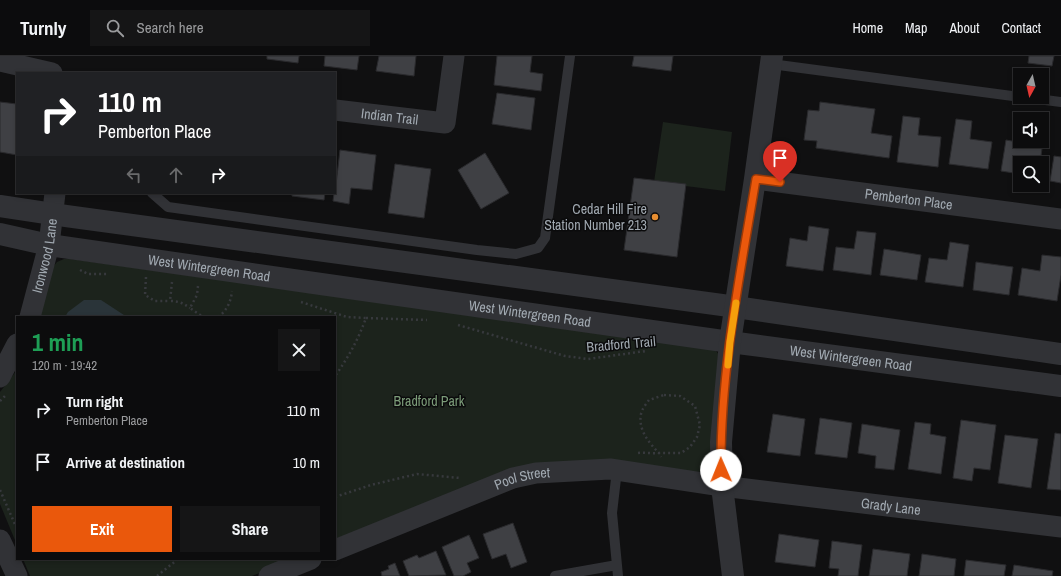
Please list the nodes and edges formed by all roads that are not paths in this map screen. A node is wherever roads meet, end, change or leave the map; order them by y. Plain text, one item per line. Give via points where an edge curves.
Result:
1 (454, 56) edge
2 (570, 56) edge
3 (772, 60) edge
4 (0, 61) edge
5 (48, 72) edge
6 (1013, 96) edge
7 (1049, 100) edge
8 (1061, 102) edge
9 (336, 110) edge
10 (756, 179) junction
11 (55, 194) edge
12 (153, 194) edge
13 (0, 206) edge
14 (52, 214) junction
15 (1061, 219) edge
16 (0, 234) edge
17 (49, 244) junction
18 (735, 307) junction
19 (30, 316) edge
20 (730, 342) junction
21 (16, 346) edge
22 (1061, 354) edge
23 (0, 377) edge
24 (1061, 386) edge
25 (617, 470) junction
26 (722, 486) junction
27 (1061, 527) edge
28 (0, 540) edge
29 (336, 550) edge
30 (309, 560) edge
31 (617, 566) junction
32 (16, 576) edge
33 (269, 576) edge
34 (555, 576) edge
35 (618, 576) edge
36 (732, 576) edge

1 - 9 street, Indian Trail via 445,123
2 - 12 lane via 545,238 538,248 516,254 478,250 168,207
3 - 6 lane
3 - 10 street
4 - 5 street
7 - 8 lane
10 - 15 street, Pemberton Place
10 - 18 street
11 - 14 street, Ironwood Lane
13 - 14 street
14 - 17 street, Ironwood Lane
14 - 18 street
16 - 17 street, West Wintergreen Road
17 - 19 street, Ironwood Lane
17 - 20 street, West Wintergreen Road
18 - 20 street
18 - 22 street
20 - 24 street, West Wintergreen Road
20 - 26 street via 721,442
21 - 23 street
25 - 26 street, Pool Street
25 - 29 street, Pool Street via 536,473 513,478
25 - 31 lane via 612,513
26 - 27 street, Grady Lane
26 - 36 street
28 - 32 street
30 - 33 street
31 - 34 lane
31 - 35 lane

